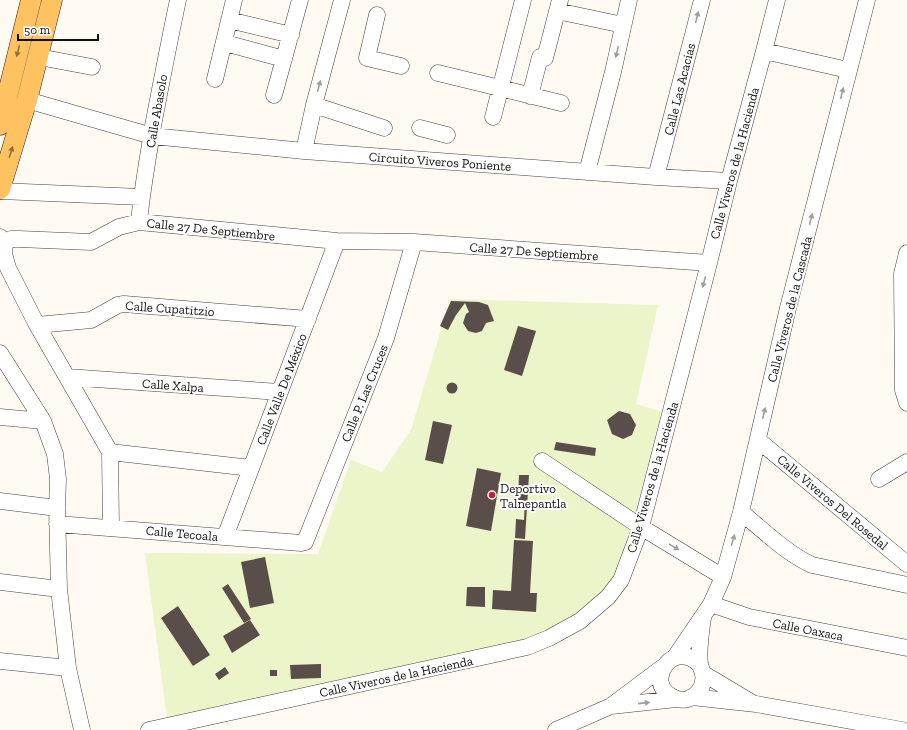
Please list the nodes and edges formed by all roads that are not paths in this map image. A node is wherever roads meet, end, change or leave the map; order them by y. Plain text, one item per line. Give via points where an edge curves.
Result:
1 (31, 0) edge
2 (52, 0) edge
3 (178, 0) edge
4 (234, 0) edge
5 (300, 0) edge
6 (342, 0) edge
7 (523, 0) edge
8 (629, 0) edge
9 (702, 0) edge
10 (777, 0) edge
11 (867, 0) edge
12 (558, 6) edge
13 (377, 15) dead end
14 (229, 20) junction
15 (623, 25) junction
16 (291, 36) junction
17 (225, 43) junction
18 (764, 51) junction
19 (39, 57) junction
20 (284, 59) junction
21 (401, 66) dead end
22 (92, 67) dead end
23 (848, 70) junction
24 (438, 73) dead end
25 (215, 79) dead end
26 (500, 89) junction
27 (274, 95) dead end
28 (3, 96) edge
29 (535, 97) junction
30 (27, 100) junction
31 (561, 103) dead end
32 (314, 105) junction
33 (493, 117) dead end
34 (0, 125) edge
35 (384, 128) dead end
36 (420, 128) dead end
37 (447, 134) dead end
38 (152, 136) junction
39 (304, 151) junction
40 (587, 172) junction
41 (656, 177) junction
42 (729, 181) junction
43 (0, 190) edge
44 (141, 197) junction
45 (139, 222) junction
46 (2, 240) edge
47 (337, 241) junction
48 (414, 242) junction
49 (907, 253) edge
50 (709, 263) junction
51 (308, 319) junction
52 (37, 325) junction
53 (0, 353) edge
54 (67, 378) junction
55 (280, 392) junction
56 (907, 403) edge
57 (0, 417) edge
58 (43, 421) junction
59 (758, 440) junction
60 (110, 452) junction
61 (542, 461) dead end
62 (907, 462) edge
63 (252, 468) junction
64 (879, 479) dead end
65 (0, 501) edge
66 (57, 508) junction
67 (741, 512) junction
68 (58, 524) junction
69 (641, 527) junction
70 (111, 528) junction
71 (225, 537) junction
72 (306, 540) joint
73 (907, 564) edge
74 (723, 577) junction
75 (0, 582) edge
76 (907, 584) edge
77 (59, 589) junction
78 (707, 609) junction
79 (907, 648) edge
80 (0, 661) edge
81 (669, 662) junction
82 (68, 668) junction
83 (702, 669) junction
84 (692, 697) junction
85 (676, 699) junction
86 (756, 704) junction
87 (611, 706) junction
88 (842, 725) edge
89 (82, 730) edge
90 (149, 730) edge
91 (556, 730) edge
92 (902, 730) edge

1 -> 28 main road
2 - 19 main road
3 - 38 street, Calle Abasolo
4 - 14 street
5 - 16 street
32 -> 6 street
7 - 26 street
8 - 15 street
41 -> 9 street, Calle Las Acacias
10 - 18 street, Calle Viveros de la Hacienda
11 - 23 street, Calle Viveros de la Cascada
12 - 15 street
12 - 29 street via 543,57
13 - 21 street via 367,58
14 - 16 street
14 - 17 street
15 -> 40 street
16 - 20 street
17 - 20 street
17 - 25 street
18 - 23 street
18 - 42 street, Calle Viveros de la Hacienda
19 - 22 street
19 - 30 main road
20 - 27 street
59 -> 23 street, Calle Viveros de la Cascada via 788,308
24 - 26 street
26 - 29 street
26 - 33 street
28 - 34 main road
29 - 31 street
30 - 38 street, Circuito Viveros Poniente
43 -> 30 main road
32 - 35 street
32 - 39 street
36 - 37 street
38 - 39 street, Circuito Viveros Poniente
38 - 44 street, Calle Abasolo
39 - 40 street, Circuito Viveros Poniente
40 - 41 street, Circuito Viveros Poniente
41 - 42 street, Circuito Viveros Poniente
42 - 50 street, Calle Viveros de la Hacienda
43 - 44 street
44 - 45 street, Calle Abasolo
45 - 46 street, Calle 27 De Septiembre via 119,227 91,242
45 - 47 street, Calle 27 De Septiembre
46 - 52 street, Calle 27 De Septiembre via 8,268
47 - 48 street, Calle 27 De Septiembre
47 - 51 street, Calle Valle De México
48 - 50 street, Calle 27 De Septiembre
48 - 72 street, Calle P. Las Cruces via 386,338
49 - 56 street via 902,282 903,390
50 -> 69 street, Calle Viveros de la Hacienda
51 - 52 street, Calle Cupatitzio via 124,304 91,320
51 - 55 street, Calle Valle De México
52 - 54 street, Calle 27 De Septiembre
53 - 58 street
54 - 55 street, Calle Xalpa
54 - 60 street, Calle 27 De Septiembre
55 - 63 street, Calle Valle De México
57 - 58 street
58 - 66 street via 55,454 58,479
59 - 67 street, Calle Viveros de la Cascada
59 - 73 street, Calle Viveros Del Rosedal
60 - 63 street
60 - 70 street, Calle 27 De Septiembre
61 - 69 street
62 - 64 street
63 - 71 street, Calle Valle De México
65 - 66 street
66 - 68 street
74 -> 67 street, Calle Viveros de la Cascada
67 - 76 street via 792,553 812,565
68 - 70 street, Calle Tecoala
68 - 77 street
69 -> 74 street
69 - 90 street, Calle Viveros de la Hacienda via 621,580 608,597 580,621 549,638 527,647
70 - 71 street, Calle Tecoala
71 - 72 street, Calle Tecoala via 301,543
74 - 78 street, Calle Viveros de la Cascada
75 - 77 street
77 - 82 street
78 - 79 street, Calle Oaxaca
78 - 81 street, Calle Viveros de la Cascada
78 - 83 street, Calle Viveros de la Cascada via 701,637
80 - 82 street
81 - 83 street via 686,656 696,661
81 - 85 street via 660,676 667,694
81 - 87 street, Calle Viveros de la Cascada
82 - 89 street
83 - 84 street via 703,683 700,691
83 - 86 street
84 - 85 street
84 - 86 street
87 -> 85 street, Calle Viveros de la Cascada
86 - 88 street
87 - 91 street, Calle Viveros de la Cascada
88 - 92 street

